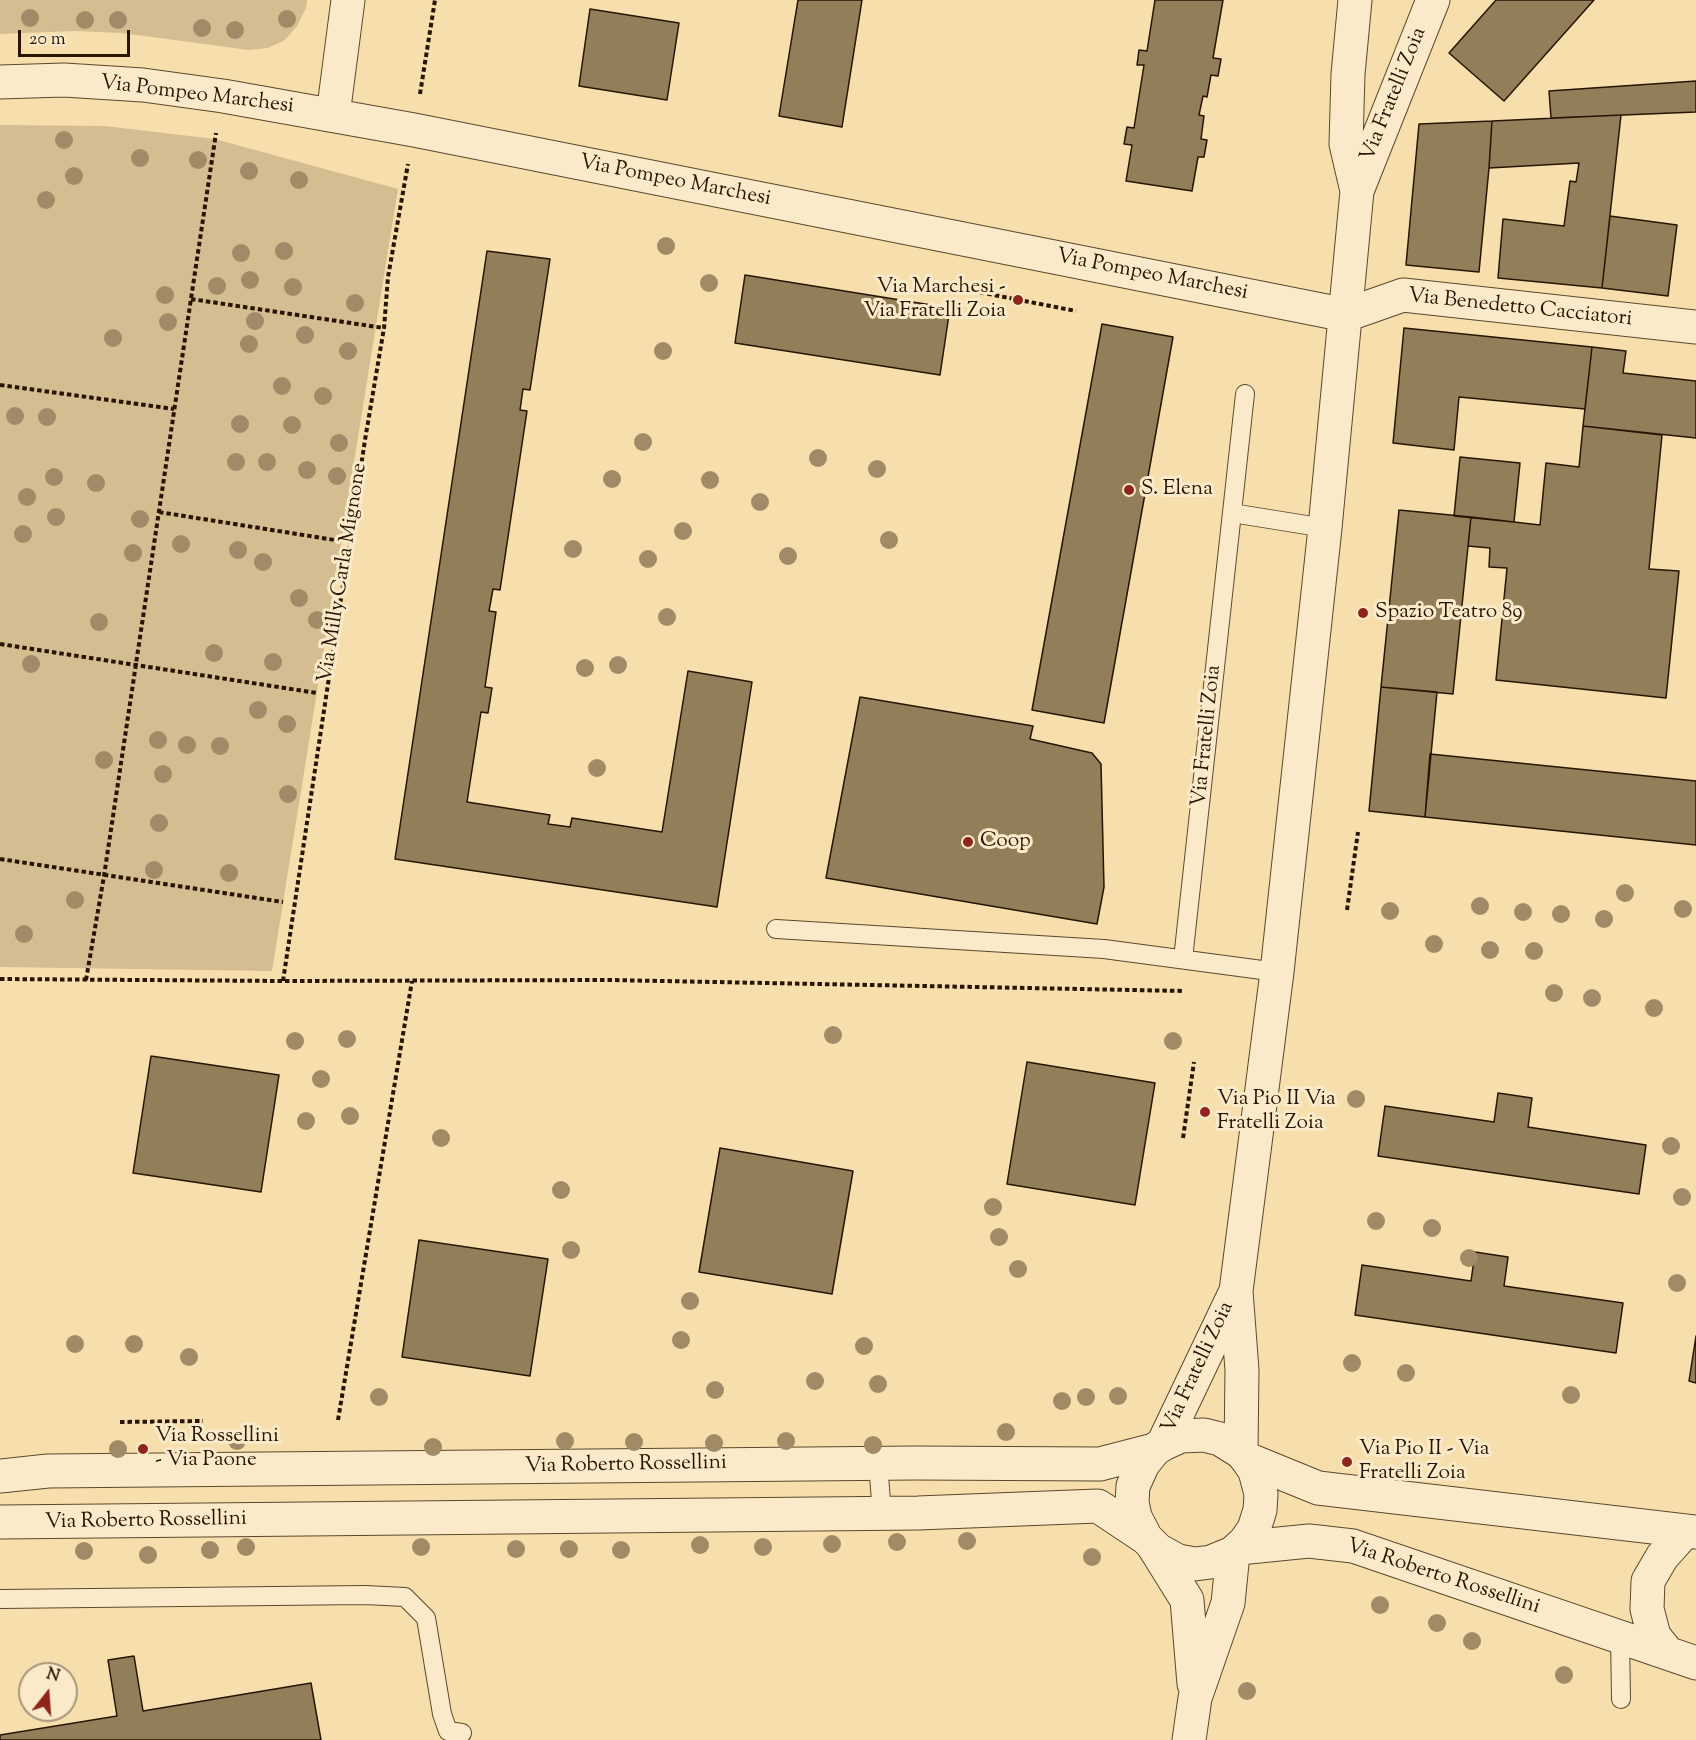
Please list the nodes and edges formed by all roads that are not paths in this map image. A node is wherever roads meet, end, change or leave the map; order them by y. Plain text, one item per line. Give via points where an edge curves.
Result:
1 (348, 0) edge
2 (1354, 0) edge
3 (1433, 0) edge
4 (0, 82) edge
5 (333, 115) junction
6 (1357, 191) junction
7 (1346, 315) junction
8 (1696, 327) edge
9 (1245, 394) dead end
10 (1232, 513) junction
11 (1325, 528) junction
12 (776, 929) dead end
13 (1183, 959) junction
14 (1277, 972) junction
15 (1236, 1291) junction
16 (1159, 1447) junction
17 (1244, 1456) junction
18 (878, 1463) junction
19 (0, 1476) edge
20 (882, 1514) junction
21 (0, 1522) edge
22 (1690, 1531) edge
23 (1150, 1543) junction
24 (1236, 1550) junction
25 (0, 1599) edge
26 (1620, 1636) junction
27 (1666, 1651) junction
28 (1696, 1663) edge
29 (1195, 1698) junction
30 (1621, 1699) dead end
31 (462, 1733) dead end
32 (1189, 1740) edge

1 - 5 street
2 - 6 street, Via Fratelli Zoia via 1346,144
3 - 6 street, Via Fratelli Zoia
4 - 5 street, Via Pompeo Marchesi via 64,80 143,85
5 - 7 street, Via Pompeo Marchesi
6 - 7 street, Via Fratelli Zoia
7 - 8 street, Via Benedetto Cacciatori via 1403,296
7 - 11 street, Via Fratelli Zoia
9 - 10 lane, Via Fratelli Zoia
10 - 11 lane
10 - 13 lane, Via Fratelli Zoia
11 - 14 street, Via Fratelli Zoia
12 - 13 lane via 1104,949
13 - 14 lane
14 - 15 street, Via Fratelli Zoia
15 - 16 street, Via Fratelli Zoia
15 - 17 street, Via Fratelli Zoia
16 - 17 street, Via Roberto Rossellini via 1181,1436 1204,1435 1220,1439
16 - 18 street, Via Roberto Rossellini via 1100,1464
16 - 23 street, Via Fratelli Zoia via 1139,1471 1132,1494 1135,1517
17 - 22 street, Via Roberto Rossellini via 1318,1488
17 - 24 street, Via Fratelli Zoia via 1260,1486 1260,1510 1254,1529
18 - 19 street, Via Roberto Rossellini via 48,1471
18 - 20 lane
20 - 21 street, Via Roberto Rossellini
20 - 23 street, Via Roberto Rossellini via 1098,1506
22 - 27 street via 1662,1557 1648,1581 1647,1610 1654,1636
23 - 24 street, Via Roberto Rossellini via 1171,1558 1195,1564 1211,1562
23 - 29 street, Via Fratelli Zoia via 1187,1600
24 - 26 street, Via Roberto Rossellini via 1309,1541 1353,1546
24 - 29 street, Via Fratelli Zoia via 1228,1603
25 - 31 lane via 365,1595 405,1598 426,1617 448,1731
26 - 27 street, Via Roberto Rossellini
26 - 30 lane
27 - 28 street, Via Roberto Rossellini
29 - 32 street, Via Fratelli Zoia

